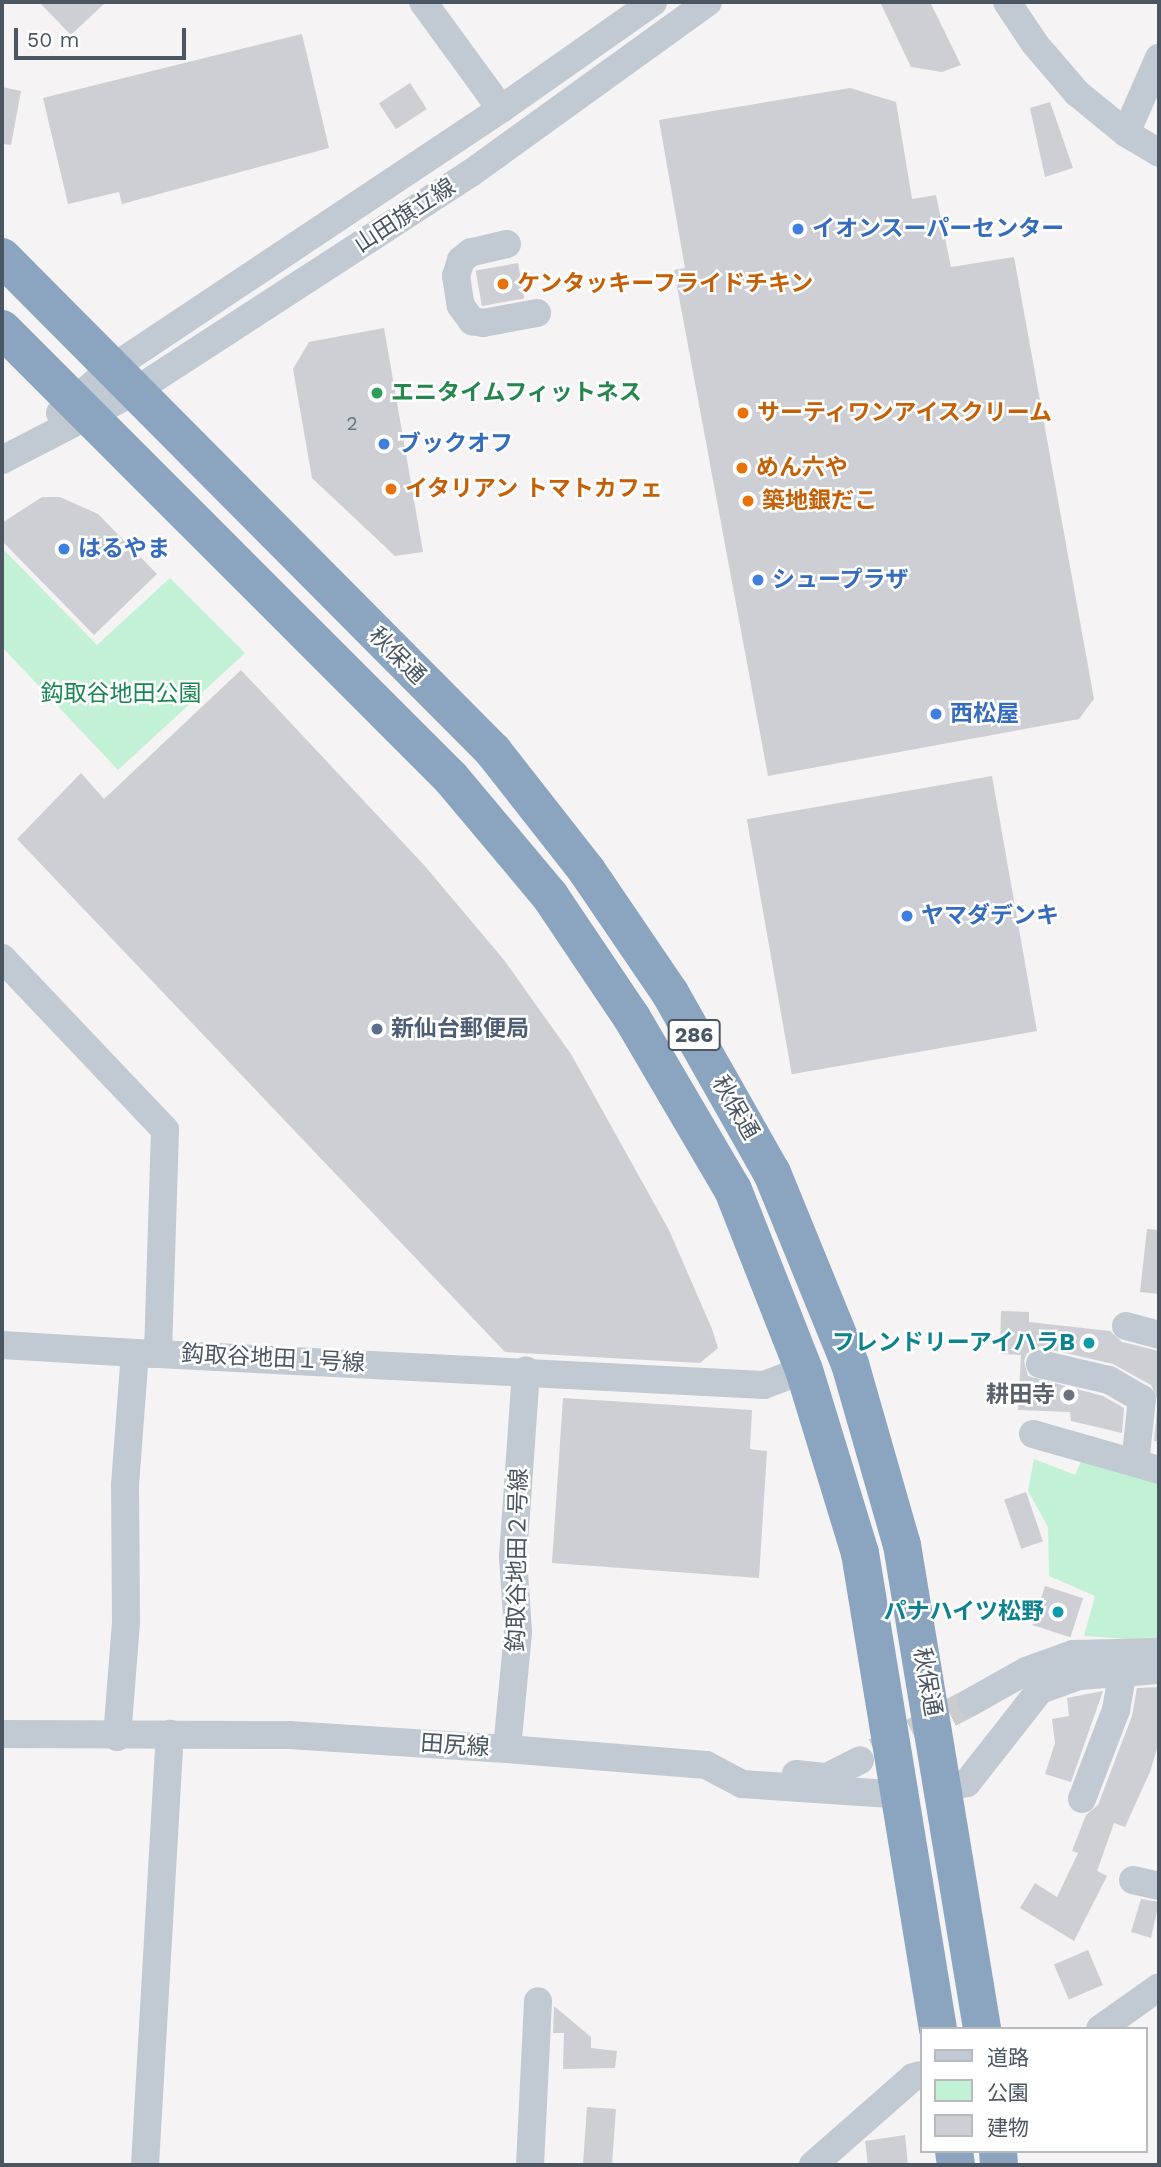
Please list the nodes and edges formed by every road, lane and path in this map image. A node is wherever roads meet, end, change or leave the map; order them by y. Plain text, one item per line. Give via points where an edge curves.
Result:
1 (423, 2) edge
2 (653, 2) edge
3 (708, 2) edge
4 (1007, 2) edge
5 (1159, 58) edge
6 (501, 109) junction
7 (1126, 133) junction
8 (1159, 153) edge
9 (507, 244) dead end
10 (2, 257) edge
11 (537, 313) dead end
12 (2, 329) edge
13 (121, 381) junction
14 (82, 406) junction
15 (2, 460) edge
16 (2, 958) edge
17 (1126, 1326) dead end
18 (1159, 1335) edge
19 (2, 1345) edge
20 (146, 1354) junction
21 (1040, 1363) dead end
22 (526, 1370) junction
23 (804, 1370) junction
24 (1033, 1434) dead end
25 (1147, 1467) edge
26 (1159, 1652) edge
27 (1159, 1670) edge
28 (1123, 1671) junction
29 (971, 1702) tunnel mouth
30 (2, 1734) edge
31 (170, 1734) junction
32 (117, 1737) junction
33 (507, 1749) junction
34 (860, 1760) tunnel mouth
35 (706, 1765) junction
36 (945, 1787) junction
37 (902, 1795) junction
38 (1082, 1799) dead end
39 (1159, 1987) edge
40 (538, 2001) dead end
41 (938, 2027) edge
42 (982, 2027) edge
43 (1103, 2027) edge
44 (920, 2076) edge
45 (145, 2165) edge
46 (530, 2165) edge
47 (813, 2165) edge

1 - 6 street
2 - 6 street, 山田旗立線
3 - 13 street, 山田旗立線 via 471,173
4 - 7 street via 1060,74
5 - 7 street
6 - 13 street, 山田旗立線
7 - 8 street
9 - 11 street via 471,252 461,260 456,276 461,306 472,321 483,323
10 - 13 highway, 秋保通 / 286
12 - 14 highway, 秋保通 / 286
13 - 14 street, 山田旗立線
13 - 36 highway, 秋保通 / 286 via 493,751 587,870 670,993 772,1173 850,1364 902,1545
14 - 15 street, 山田旗立線
14 - 23 highway, 秋保通 / 286 via 451,778 550,896 632,1018 733,1190
16 - 20 street, 鈎取谷地田１号線 via 165,1130
17 - 18 street
19 - 20 street
20 - 22 street, 鈎取谷地田１号線
20 - 32 street via 125,1485 125,1622
21 - 25 street via 1109,1380 1142,1399
22 - 23 street, 鈎取谷地田１号線 via 764,1385
22 - 33 street, 鈎取谷地田２号線 via 513,1557 518,1632
23 - 37 highway, 秋保通 / 286 via 860,1553
24 - 25 street
26 - 29 street via 1073,1654 1026,1671
27 - 28 street
28 - 36 street via 1079,1676 1041,1690 967,1783
28 - 38 street via 1116,1710
30 - 32 street, 田尻線
31 - 32 street, 田尻線
31 - 33 street, 田尻線 via 289,1735
31 - 45 street
33 - 35 street, 田尻線
34 - 35 street via 827,1777
35 - 37 street, 田尻線 via 743,1784
36 - 42 highway, 秋保通 / 286
37 - 41 highway, 秋保通 / 286
39 - 43 street
40 - 46 street
44 - 47 street

